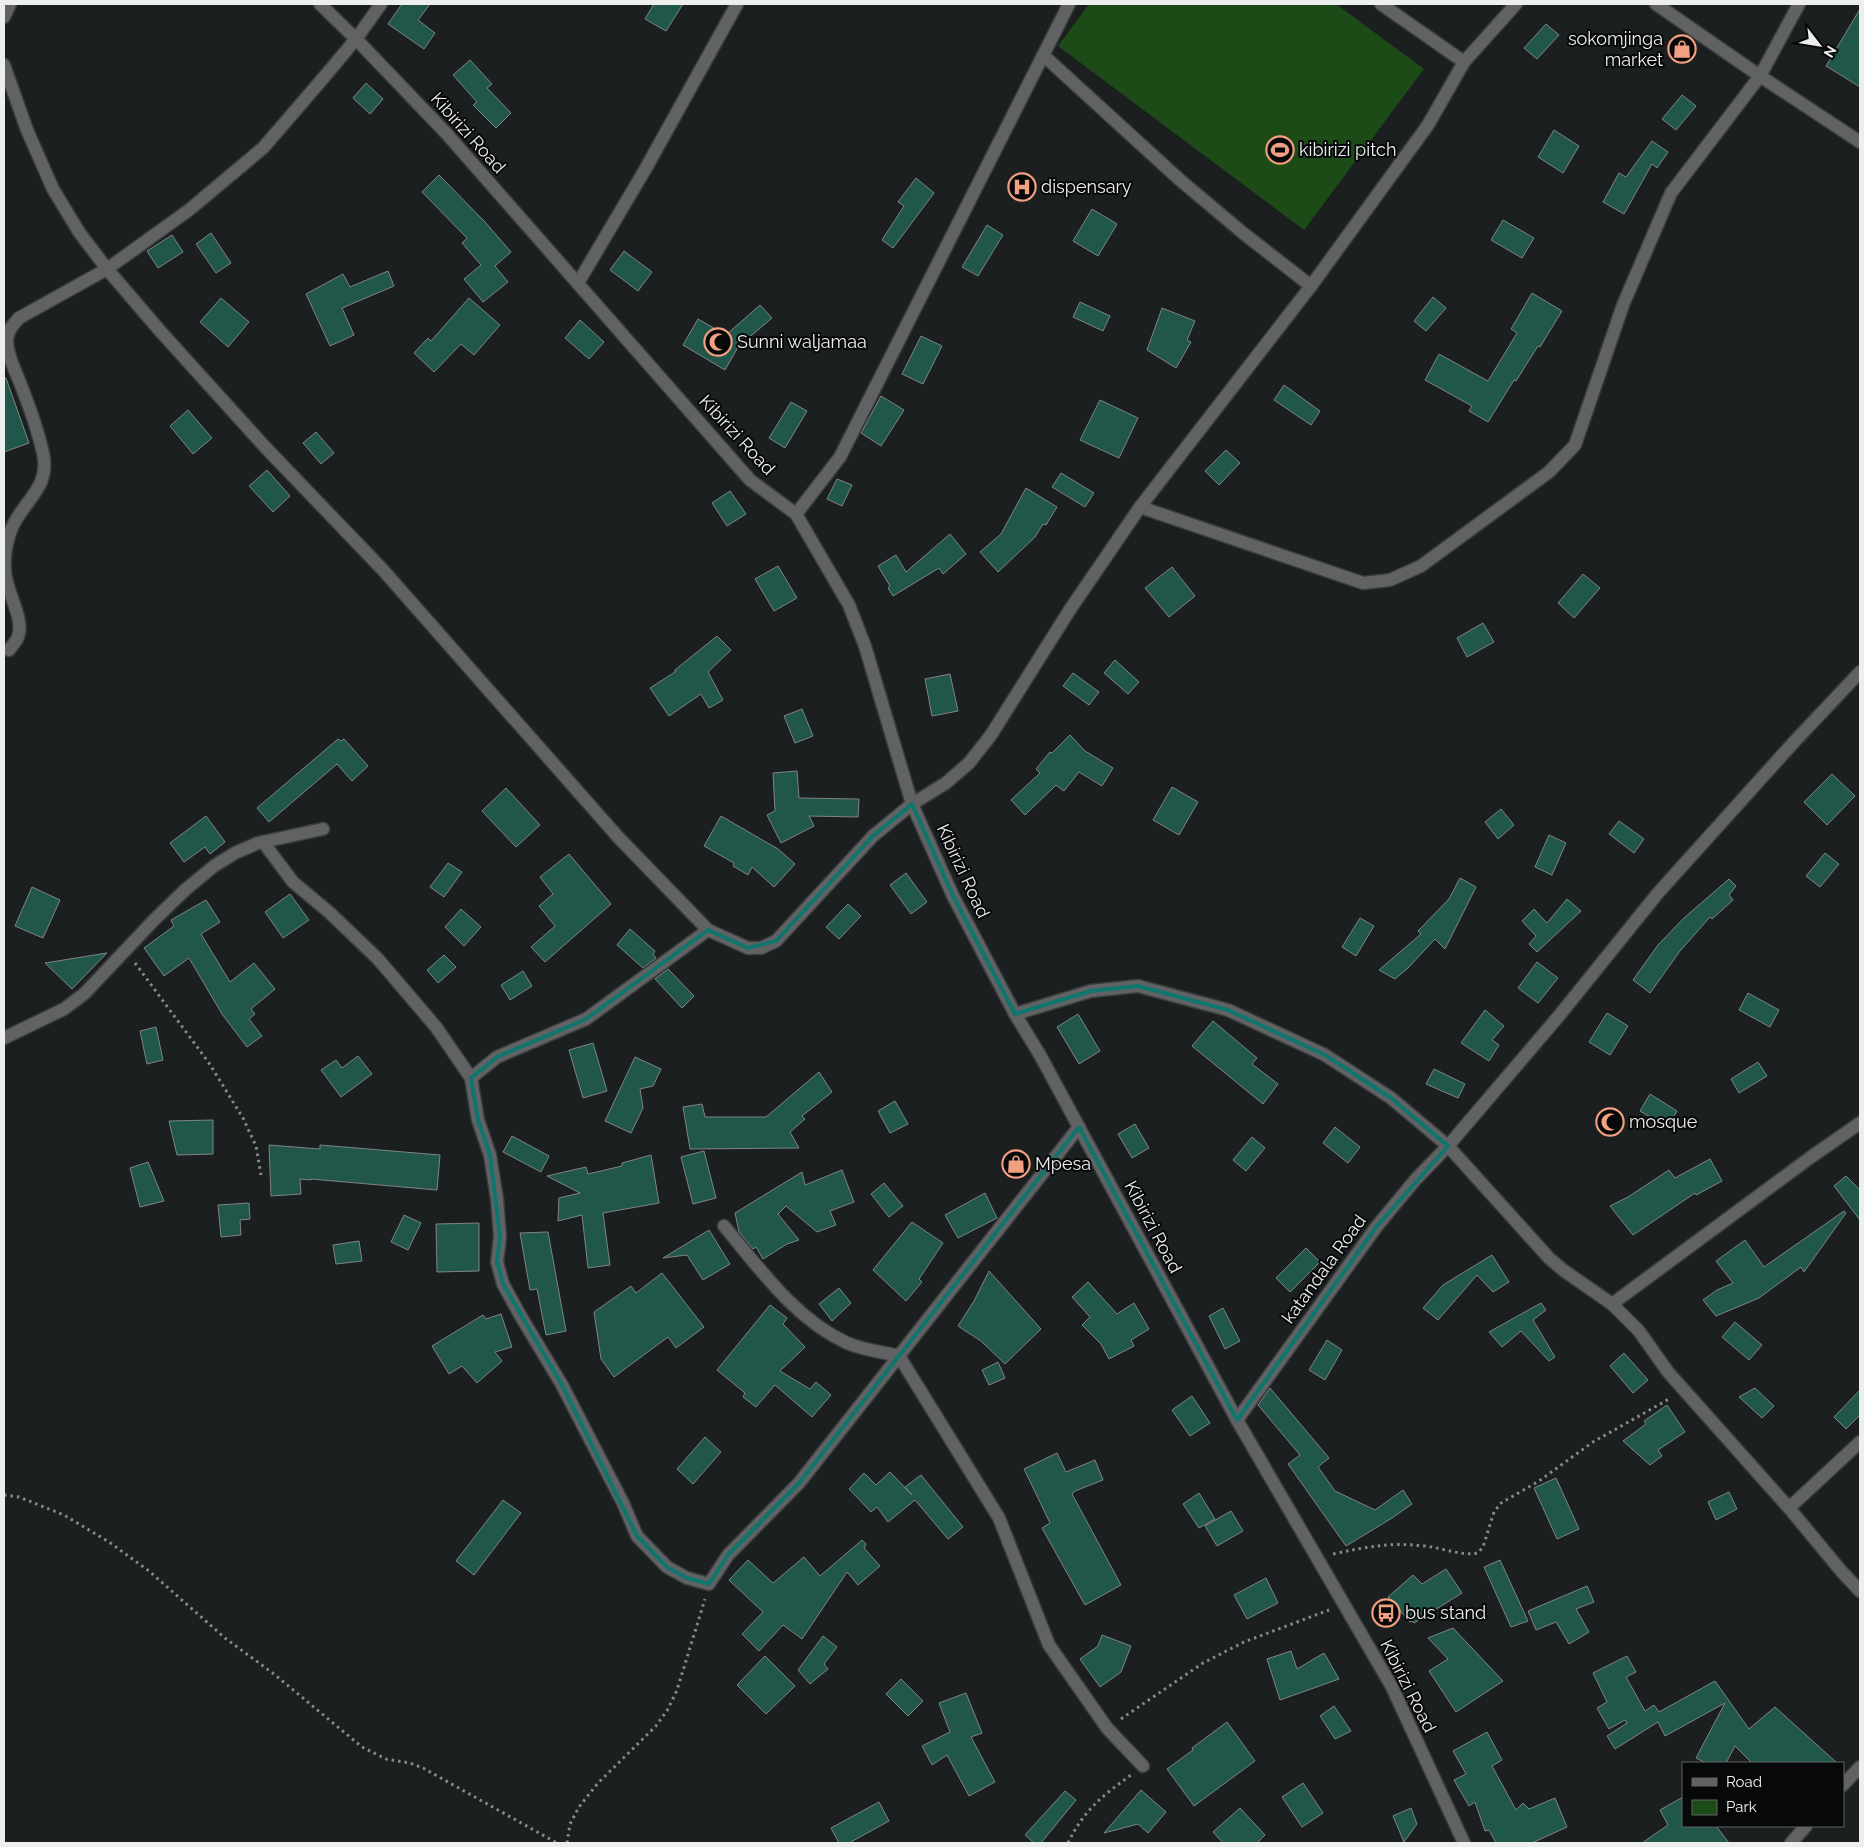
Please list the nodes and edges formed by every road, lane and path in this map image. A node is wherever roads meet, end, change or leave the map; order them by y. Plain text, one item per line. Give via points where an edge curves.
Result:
1 (10, 4) edge
2 (320, 4) edge
3 (381, 4) edge
4 (738, 4) edge
5 (1069, 4) edge
6 (1381, 4) edge
7 (1516, 4) edge
8 (1656, 4) edge
9 (1799, 4) edge
10 (4, 17) edge
11 (356, 39) junction
12 (1042, 55) junction
13 (1464, 62) junction
14 (4, 65) edge
15 (1760, 76) junction
16 (1860, 142) edge
17 (107, 269) junction
18 (578, 283) junction
19 (1311, 286) junction
20 (1140, 507) junction
21 (796, 514) junction
22 (9, 650) dead end
23 (1860, 672) edge
24 (912, 804) junction
25 (323, 828) dead end
26 (263, 842) junction
27 (708, 930) junction
28 (126, 951) junction
29 (1015, 1014) junction
30 (4, 1038) edge
31 (471, 1078) junction
32 (1860, 1123) edge
33 (1079, 1127) junction
34 (1448, 1146) junction
35 (262, 1175) dead end
36 (724, 1226) dead end
37 (1612, 1304) junction
38 (899, 1356) junction
39 (1685, 1390) junction
40 (1237, 1420) junction
41 (1860, 1442) edge
42 (4, 1495) edge
43 (1789, 1508) junction
44 (1317, 1557) junction
45 (709, 1584) junction
46 (1860, 1591) edge
47 (1344, 1604) junction
48 (1107, 1728) junction
49 (1143, 1766) joint
50 (1860, 1767) edge
51 (1844, 1784) edge
52 (1805, 1827) edge
53 (558, 1843) edge
54 (567, 1843) edge
55 (1068, 1843) edge
56 (1464, 1843) edge
57 (1791, 1843) edge

1 - 10 street
2 - 11 street, Kibirizi Road
3 - 11 street
4 - 18 street
5 - 12 street
6 - 13 street
7 - 13 street
8 - 15 street
9 - 15 street
11 - 17 street via 263,148 189,210
11 - 18 street, Kibirizi Road via 446,133
12 - 19 street via 1180,180
12 - 21 street via 840,457
13 - 19 street via 1428,125
14 - 17 street via 53,189 79,232
15 - 16 street
15 - 20 street via 1671,193 1623,305 1575,445 1549,472 1421,566 1390,580 1363,583
17 - 22 street via 19,318 10,327 7,341 10,359 43,454 43,477 36,494 11,530 6,550 5,572 20,627 18,638
17 - 27 street via 266,448 383,570 618,837
18 - 21 street, Kibirizi Road via 750,480
19 - 20 street
20 - 24 street via 1069,611 991,735 969,763
21 - 24 street, Kibirizi Road via 856,621
23 - 34 street, katandala Road via 1658,893
24 - 27 street via 873,836 776,941 761,948 748,948
24 - 29 street, Kibirizi Road via 953,896
25 - 26 street
26 - 28 street via 214,866 173,902
26 - 31 street via 293,882 378,958 436,1027
27 - 31 street via 586,1019 497,1057
28 - 30 street via 84,994 64,1009
28 - 35 path via 209,1063 244,1118 256,1146
29 - 33 street, Kibirizi Road
29 - 34 street via 1091,990 1138,986 1228,1010 1325,1055 1391,1098
31 - 45 street via 478,1120 490,1155 497,1200 500,1237 497,1262 503,1284 562,1385 637,1536 667,1568
32 - 37 street
33 - 38 street
33 - 40 street, Kibirizi Road
34 - 37 street via 1549,1258
34 - 40 street, katandala Road via 1377,1226
36 - 38 street via 778,1291 814,1322 848,1343
37 - 39 street via 1639,1331
38 - 45 street via 799,1483 728,1555
38 - 48 street via 999,1518 1049,1645
39 - 43 street
39 - 44 path via 1593,1442 1539,1481 1501,1503 1494,1512 1478,1553 1469,1555 1426,1546 1383,1544
40 - 44 street, Kibirizi Road
41 - 43 street
42 - 53 path via 19,1497 64,1515 109,1542 150,1571 226,1638 362,1747 386,1759 423,1768
43 - 46 street
44 - 47 street, Kibirizi Road
45 - 54 path via 680,1682 668,1709 656,1726 579,1807 570,1824
47 - 48 path via 1244,1642 1203,1664
47 - 56 street, Kibirizi Road via 1392,1687
48 - 49 street
49 - 55 path via 1099,1799 1076,1827
50 - 51 street
52 - 57 street

